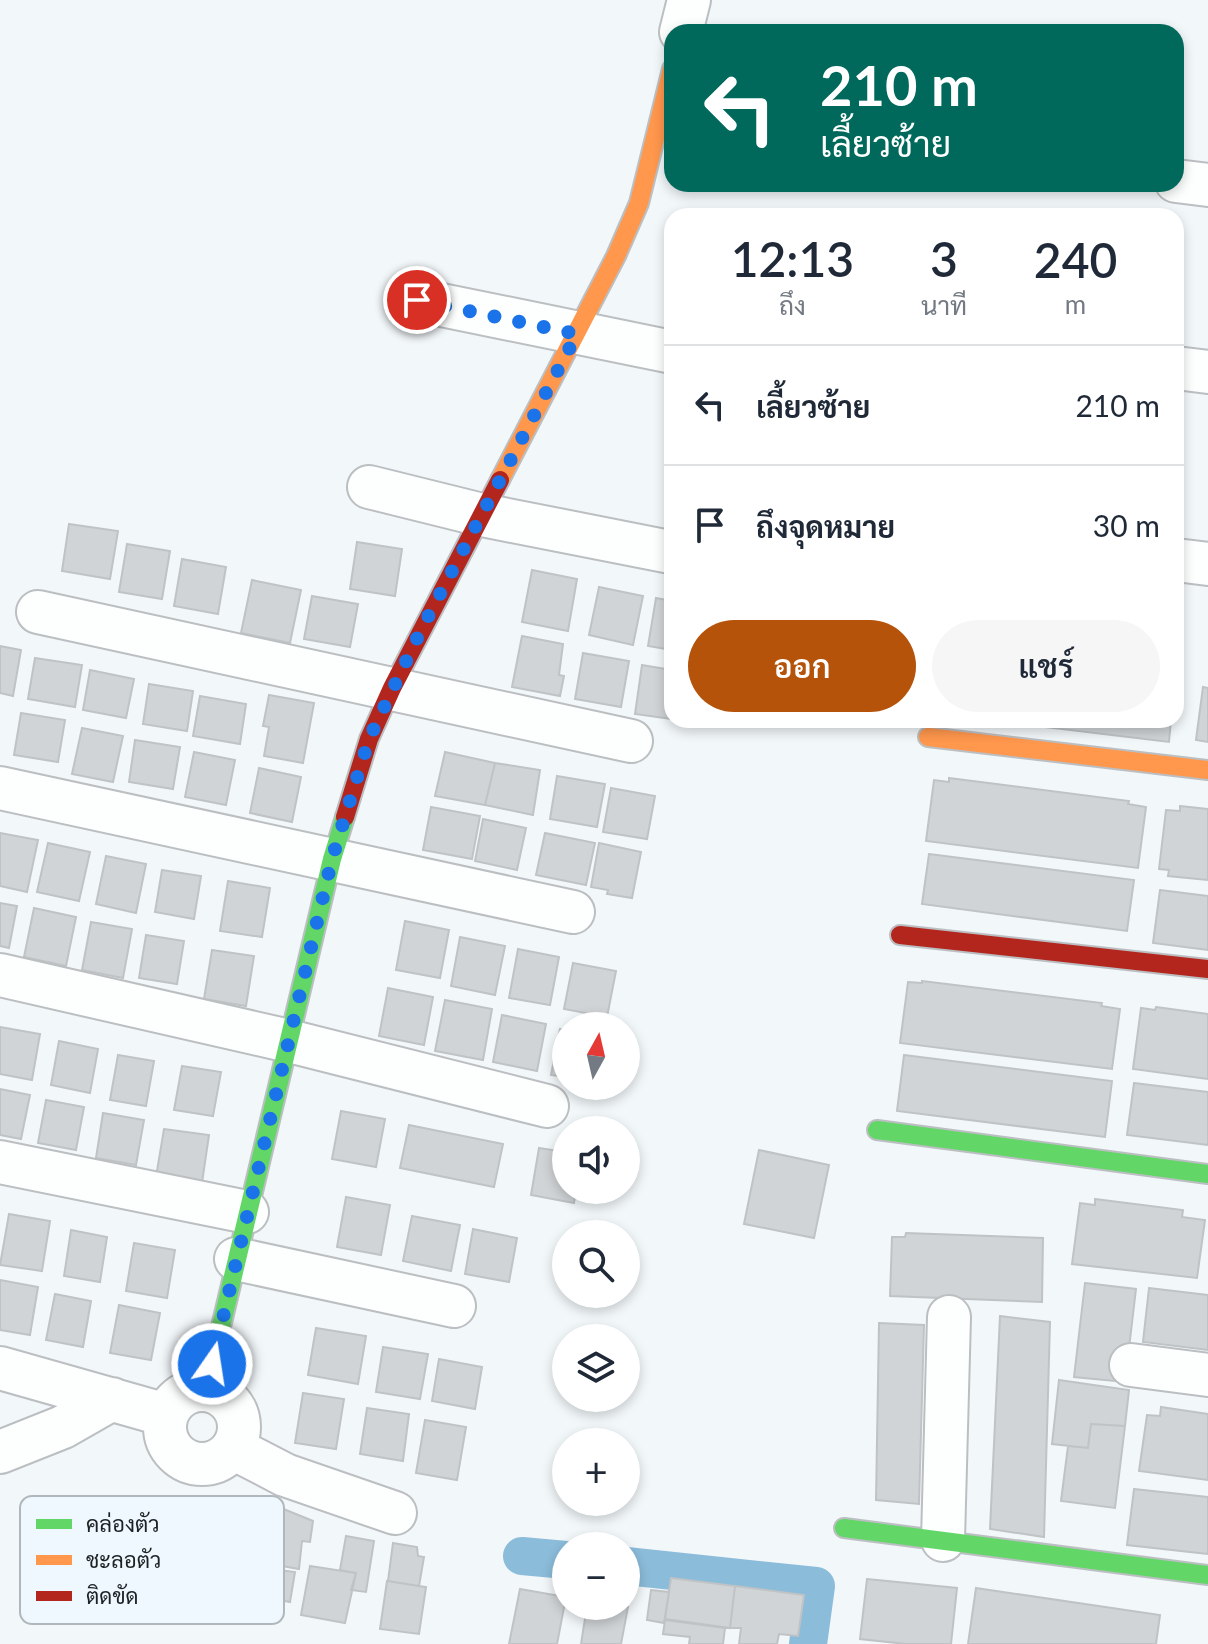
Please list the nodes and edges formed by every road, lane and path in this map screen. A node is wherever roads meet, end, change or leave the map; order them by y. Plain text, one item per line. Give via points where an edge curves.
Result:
1 (689, 0) edge
2 (683, 24) edge
3 (664, 101) edge
4 (1184, 182) edge
5 (1208, 185) edge
6 (417, 300) dead end
7 (577, 334) junction
8 (664, 350) edge
9 (1184, 369) edge
10 (1208, 372) edge
11 (369, 487) dead end
12 (482, 515) junction
13 (664, 551) edge
14 (1184, 561) edge
15 (1208, 564) edge
16 (38, 612) dead end
17 (392, 688) junction
18 (928, 737) dead end
19 (631, 741) dead end
20 (1208, 770) edge
21 (0, 788) edge
22 (332, 859) junction
23 (573, 912) dead end
24 (900, 935) dead end
25 (1208, 969) edge
26 (0, 975) edge
27 (289, 1041) junction
28 (547, 1106) dead end
29 (877, 1130) dead end
30 (0, 1162) edge
31 (1208, 1174) edge
32 (247, 1212) junction
33 (236, 1259) junction
34 (454, 1306) dead end
35 (949, 1317) dead end
36 (1131, 1365) dead end
37 (0, 1368) edge
38 (1208, 1375) edge
39 (206, 1390) junction
40 (112, 1399) junction
41 (166, 1415) junction
42 (233, 1448) junction
43 (0, 1452) edge
44 (395, 1513) dead end
45 (844, 1528) dead end
46 (943, 1540) junction
47 (1208, 1575) edge

1 - 2 street
3 - 7 street via 639,203
4 - 5 street
6 - 7 street
7 - 8 street
7 - 12 street
9 - 10 street
11 - 12 street
12 - 13 street
12 - 17 street
14 - 15 street
16 - 17 street
17 - 19 street
17 - 22 street via 369,739
18 - 20 street
21 - 22 street
22 - 23 street
22 - 27 street
24 - 25 street
26 - 27 street
27 - 28 street
27 - 32 street
29 - 31 street
30 - 32 street
32 - 33 street
33 - 34 street
33 - 39 street
35 - 46 street
36 - 38 street
37 - 40 street
39 - 41 street via 182,1395
39 - 42 street via 232,1405 239,1434
40 - 41 street
40 - 43 street via 63,1427
41 - 42 street via 171,1448 185,1460 211,1462
42 - 44 street via 285,1475
45 - 46 street
46 - 47 street

